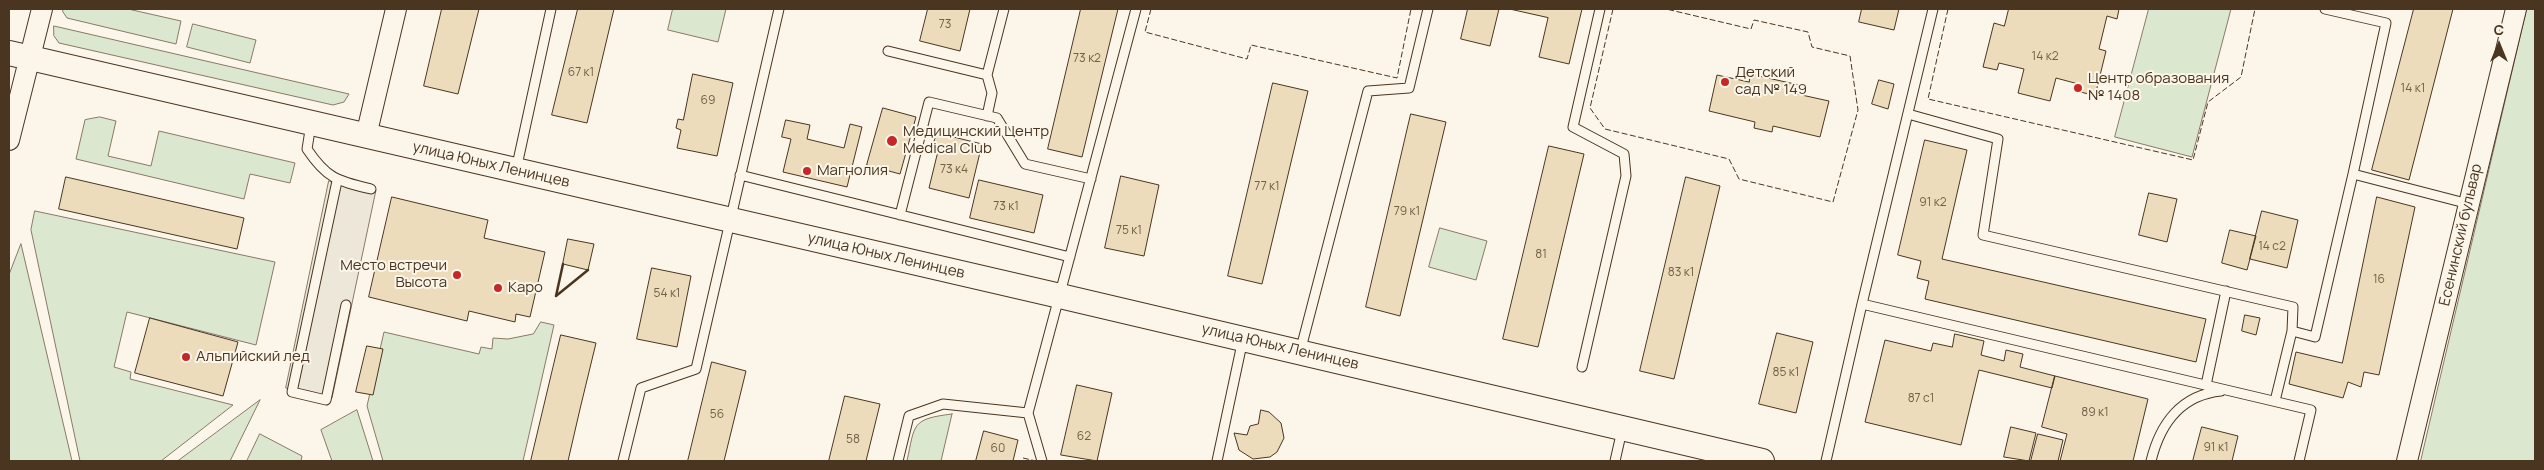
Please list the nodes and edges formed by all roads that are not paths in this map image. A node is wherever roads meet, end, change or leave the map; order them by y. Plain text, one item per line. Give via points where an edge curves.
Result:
1 (42, 9) edge
2 (396, 9) edge
3 (551, 9) edge
4 (779, 9) edge
5 (1004, 9) edge
6 (1136, 9) edge
7 (1428, 9) edge
8 (1600, 9) edge
9 (1933, 9) edge
10 (2325, 9) edge
11 (2516, 9) edge
12 (888, 51) dead end
13 (19, 56) edge
14 (987, 75) junction
15 (1908, 114) junction
16 (987, 116) junction
17 (311, 124) junction
18 (366, 136) junction
19 (9, 140) edge
20 (516, 170) junction
21 (2354, 174) junction
22 (740, 175) junction
23 (1091, 179) junction
24 (337, 181) junction
25 (371, 189) dead end
26 (2469, 204) junction
27 (900, 215) junction
28 (730, 220) junction
29 (1070, 257) junction
30 (2226, 291) junction
31 (1060, 296) junction
32 (1862, 304) junction
33 (346, 305) dead end
34 (2292, 332) junction
35 (1244, 339) junction
36 (1300, 352) junction
37 (1582, 367) dead end
38 (2206, 385) junction
39 (2227, 390) junction
40 (2275, 401) junction
41 (1028, 413) junction
42 (1622, 428) junction
43 (623, 461) edge
44 (898, 461) edge
45 (1042, 461) edge
46 (1216, 461) edge
47 (1614, 461) edge
48 (1762, 461) edge
49 (1826, 461) edge
50 (2151, 461) edge
51 (2299, 461) edge
52 (2407, 461) edge

1 - 13 street
2 - 18 street
3 - 20 lane
4 - 22 lane
5 - 14 lane
6 - 23 lane
7 - 36 lane via 1409,88 1368,91
8 - 37 lane via 1573,127 1624,154 1626,176
9 - 15 lane
10 - 21 lane via 2386,23
11 - 26 street, Есенинский бульвар
12 - 14 lane
13 - 17 main road, улица Юных Ленинцев
13 - 19 street
14 - 16 lane via 992,93
15 - 30 lane via 1998,139 1983,235
15 - 32 lane
16 - 23 lane via 997,118 1025,164
16 - 27 lane via 929,102
17 - 18 main road, улица Юных Ленинцев
17 - 24 lane via 307,150 317,165
18 - 20 main road, улица Юных Ленинцев
20 - 28 main road, улица Юных Ленинцев
21 - 26 lane
21 - 34 lane via 2315,337
22 - 27 lane
22 - 28 lane
23 - 29 lane
24 - 25 lane
24 - 33 lane via 292,392 326,400
26 - 52 street, Есенинский бульвар
27 - 29 lane
28 - 31 main road, улица Юных Ленинцев
28 - 43 lane via 696,369 641,388
29 - 31 lane
30 - 34 lane via 2293,306
30 - 38 lane
31 - 35 main road, улица Юных Ленинцев
31 - 41 lane
32 - 38 lane
32 - 49 lane
34 - 40 lane
35 - 36 main road, улица Юных Ленинцев
35 - 46 lane
36 - 42 main road, улица Юных Ленинцев
38 - 39 lane
39 - 40 lane
39 - 50 lane via 2209,392 2189,400 2169,418
40 - 51 lane via 2311,410
41 - 44 lane via 943,404 910,416
41 - 45 lane
42 - 47 lane
42 - 48 main road, улица Юных Ленинцев via 1700,450

